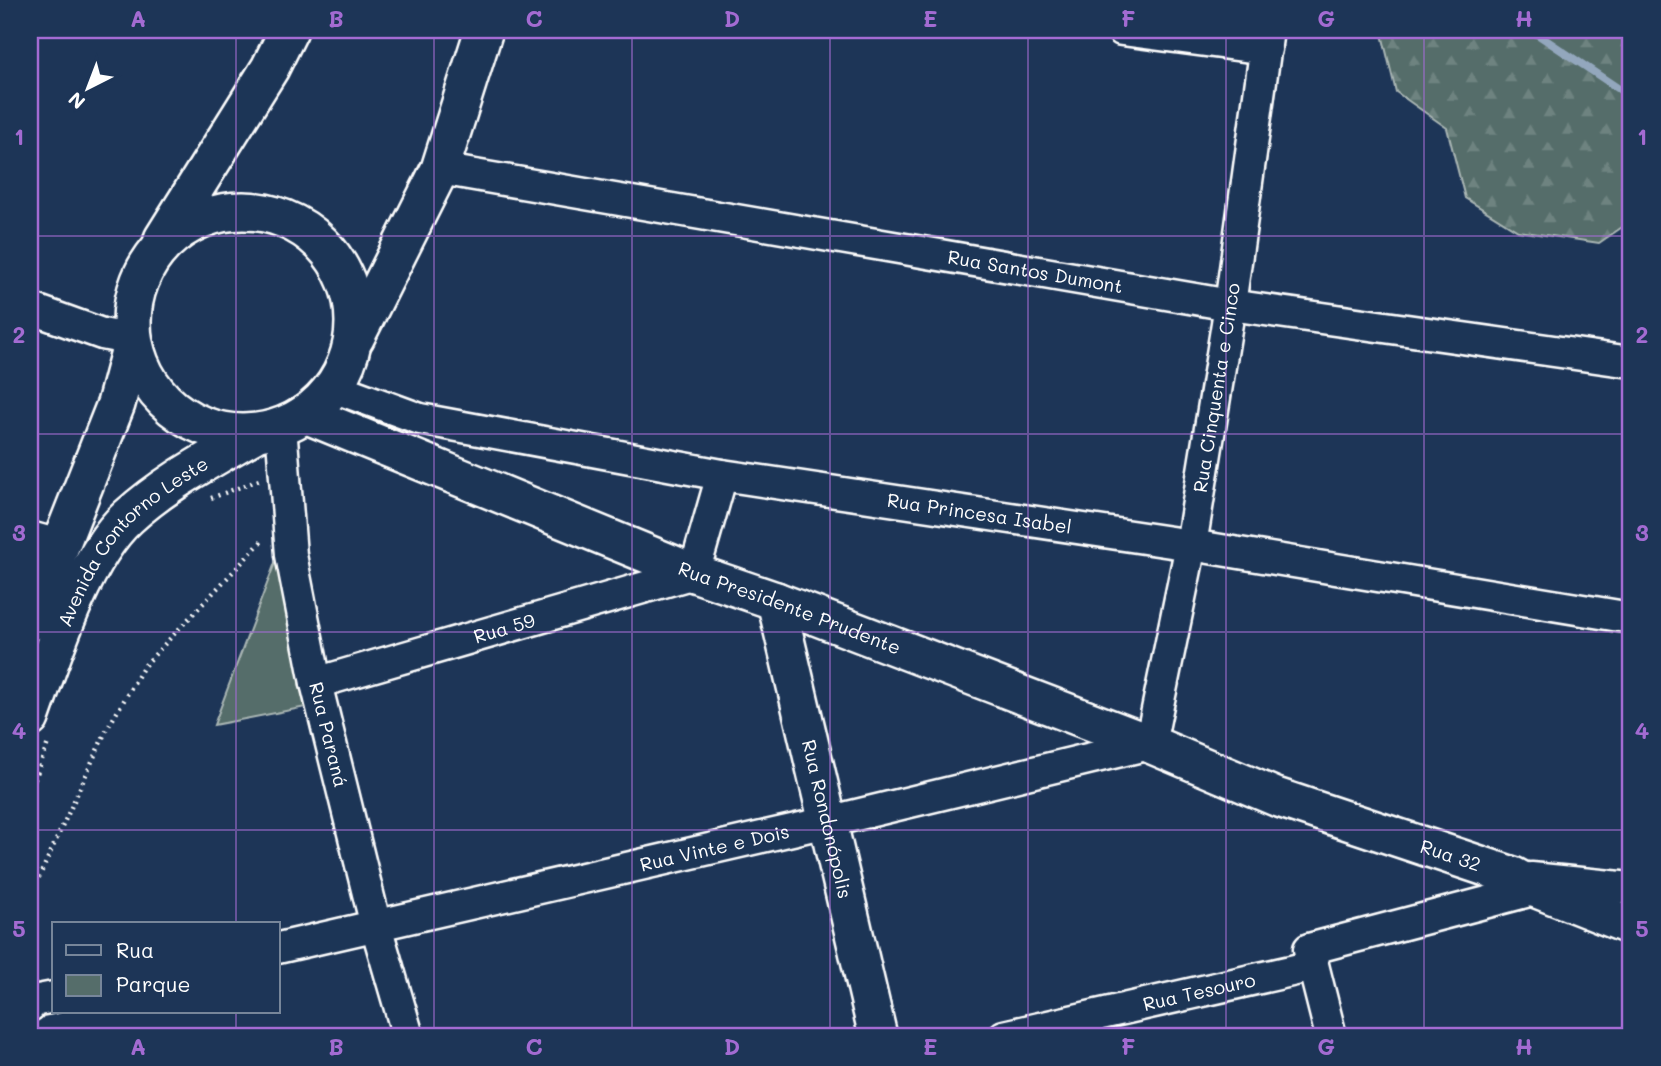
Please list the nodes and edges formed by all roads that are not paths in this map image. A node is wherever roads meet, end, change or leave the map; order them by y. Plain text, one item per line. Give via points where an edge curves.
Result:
1 (289, 30) edge
2 (484, 30) edge
3 (1122, 30) edge
4 (1267, 39) edge
5 (440, 169) junction
6 (154, 254) junction
7 (1230, 305) junction
8 (30, 308) edge
9 (133, 340) junction
10 (352, 345) junction
11 (1631, 362) edge
12 (333, 387) junction
13 (276, 426) junction
14 (722, 475) junction
15 (44, 541) edge
16 (1191, 545) junction
17 (694, 573) junction
18 (776, 601) junction
19 (1631, 618) edge
20 (30, 622) edge
21 (316, 683) junction
22 (41, 724) edge
23 (1150, 744) junction
24 (1276, 797) joint
25 (827, 822) junction
26 (1525, 883) junction
27 (1631, 888) edge
28 (376, 926) junction
29 (1631, 926) edge
30 (280, 948) edge
31 (1311, 958) junction
32 (408, 1036) edge
33 (878, 1036) edge
34 (1004, 1036) edge
35 (1331, 1036) edge

1 - 6 street
2 - 5 street
3 - 4 street
4 - 7 street, Rua Cinquenta e Cinco
5 - 7 street, Rua Santos Dumont
5 - 10 street
6 - 9 street via 134,298
6 - 10 street via 177,230 207,216 239,210 288,220 317,238 338,264 351,294
7 - 11 street, Rua Santos Dumont
7 - 16 street, Rua Cinquenta e Cinco
8 - 9 street
9 - 13 street via 145,374 182,415 213,429
9 - 15 street, Avenida Contorno Leste via 116,404
10 - 12 street
12 - 13 street
12 - 14 street, Rua Princesa Isabel via 420,419
13 - 17 street, Rua Presidente Prudente
13 - 21 street, Rua Paraná via 290,555
13 - 22 street, Avenida Contorno Leste via 166,486 127,518 103,546 52,656
14 - 16 street, Rua Princesa Isabel
14 - 17 street
15 - 20 street, Avenida Contorno Leste
16 - 19 street, Rua Princesa Isabel
16 - 23 street, Rua Cinquenta e Cinco
17 - 18 street, Rua Presidente Prudente
17 - 21 street, Rua 59
18 - 23 street, Rua Presidente Prudente
18 - 25 street, Rua Rondonópolis
21 - 28 street, Rua Paraná
23 - 24 street, Rua Presidente Prudente
23 - 25 street, Rua Vinte e Dois
24 - 26 street, Rua 32
25 - 28 street, Rua Vinte e Dois
25 - 33 street, Rua Rondonópolis
26 - 27 street, Rua 32
26 - 29 street
26 - 31 street, Rua Tesouro
28 - 30 street, Rua Vinte e Dois
28 - 32 street, Rua Paraná
31 - 34 street, Rua Tesouro
31 - 35 street

